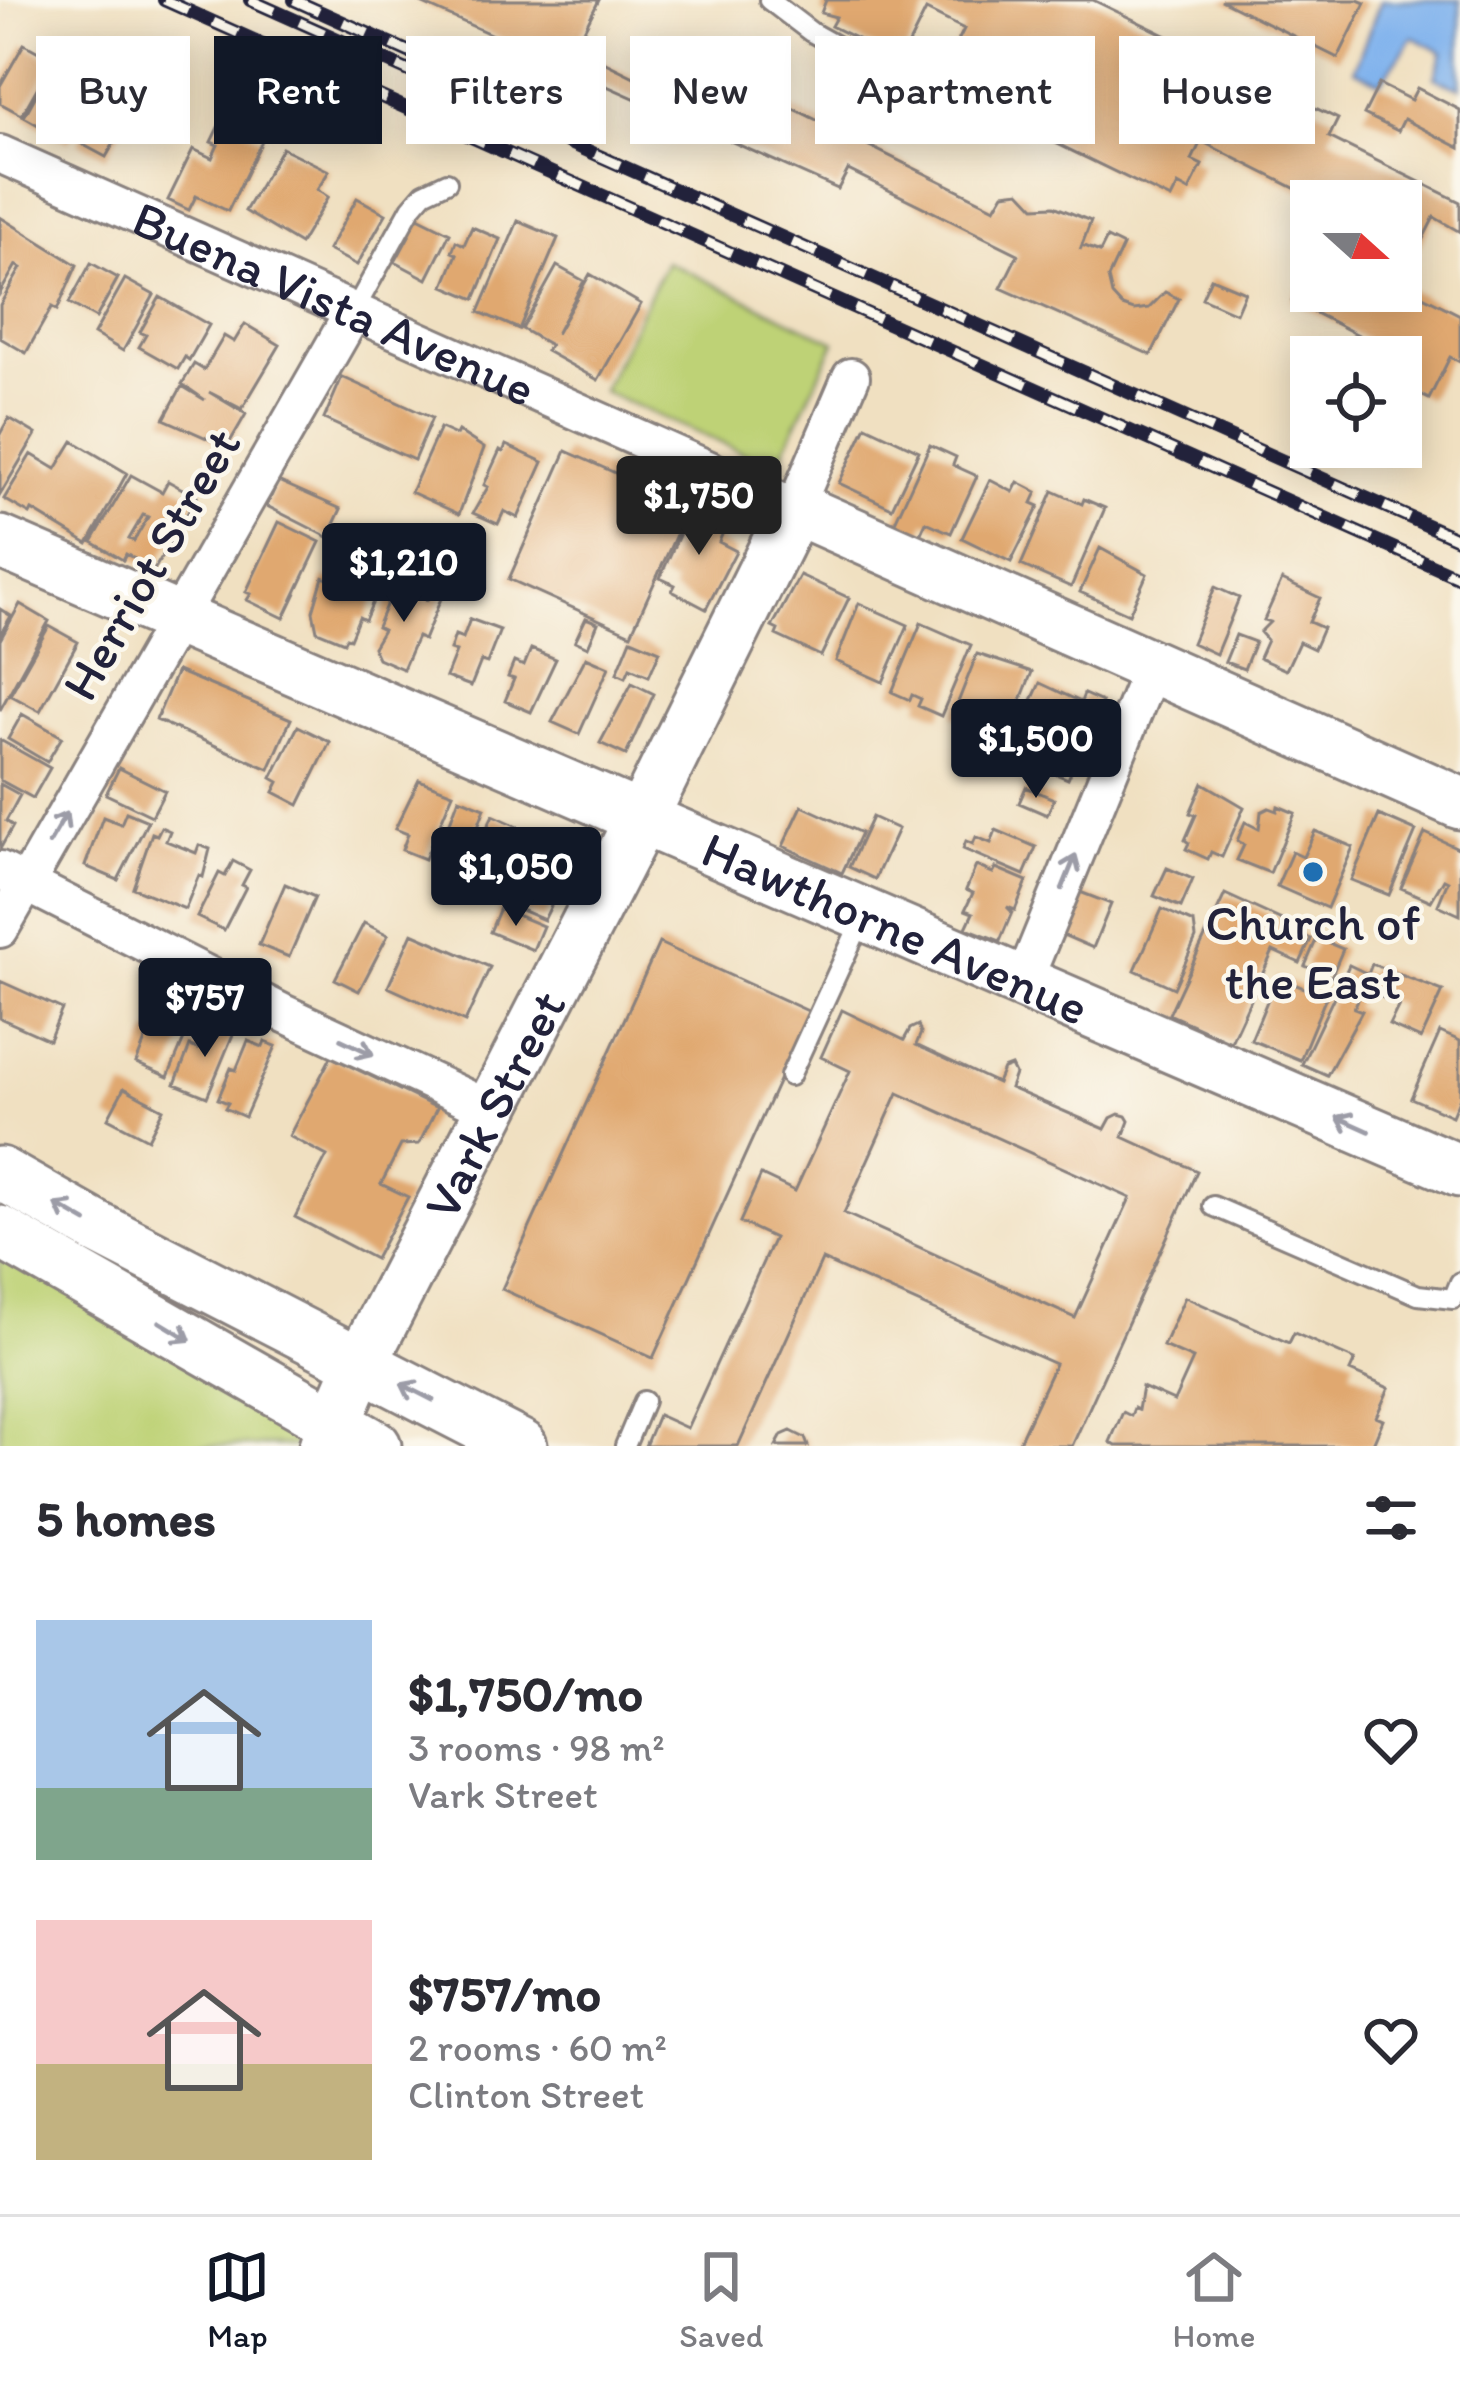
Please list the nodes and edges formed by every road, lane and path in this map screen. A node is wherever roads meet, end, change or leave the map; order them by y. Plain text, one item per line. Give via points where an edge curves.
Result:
1 (769, 0) edge
2 (818, 36) edge
3 (0, 154) edge
4 (446, 182) dead end
5 (354, 311) junction
6 (851, 377) dead end
7 (795, 508) junction
8 (0, 542) edge
9 (178, 618) junction
10 (1152, 667) junction
11 (1460, 803) edge
12 (642, 817) junction
13 (13, 877) edge
14 (866, 913) junction
15 (0, 929) edge
16 (1024, 980) junction
17 (790, 1076) dead end
18 (492, 1110) junction
19 (1460, 1171) edge
20 (0, 1173) edge
21 (1213, 1206) dead end
22 (0, 1232) edge
23 (1460, 1282) edge
24 (361, 1363) junction
25 (644, 1401) dead end
26 (346, 1440) edge
27 (521, 1446) edge
28 (625, 1446) edge

1 - 2 lane
3 - 5 street, Buena Vista Avenue
4 - 5 lane via 411,208
5 - 7 street, Buena Vista Avenue
5 - 9 street, Herriot Street
6 - 7 street, Vark Street
7 - 10 street, Buena Vista Avenue
7 - 12 street, Vark Street
8 - 9 street, Hawthorne Avenue
9 - 12 street, Hawthorne Avenue
13 -> 9 street, Herriot Street
10 - 11 street, Buena Vista Avenue
16 -> 10 street
12 - 14 street, Hawthorne Avenue
12 - 18 street, Vark Street
13 - 15 street, Herriot Street
13 -> 18 street
14 - 16 street, Hawthorne Avenue
14 - 17 lane
19 -> 16 street, Hawthorne Avenue
18 - 24 street, Vark Street
24 -> 20 street
21 - 23 lane via 1418,1295 1453,1299
22 -> 26 street
24 - 26 street, Vark Street
27 -> 24 street
25 - 28 lane

